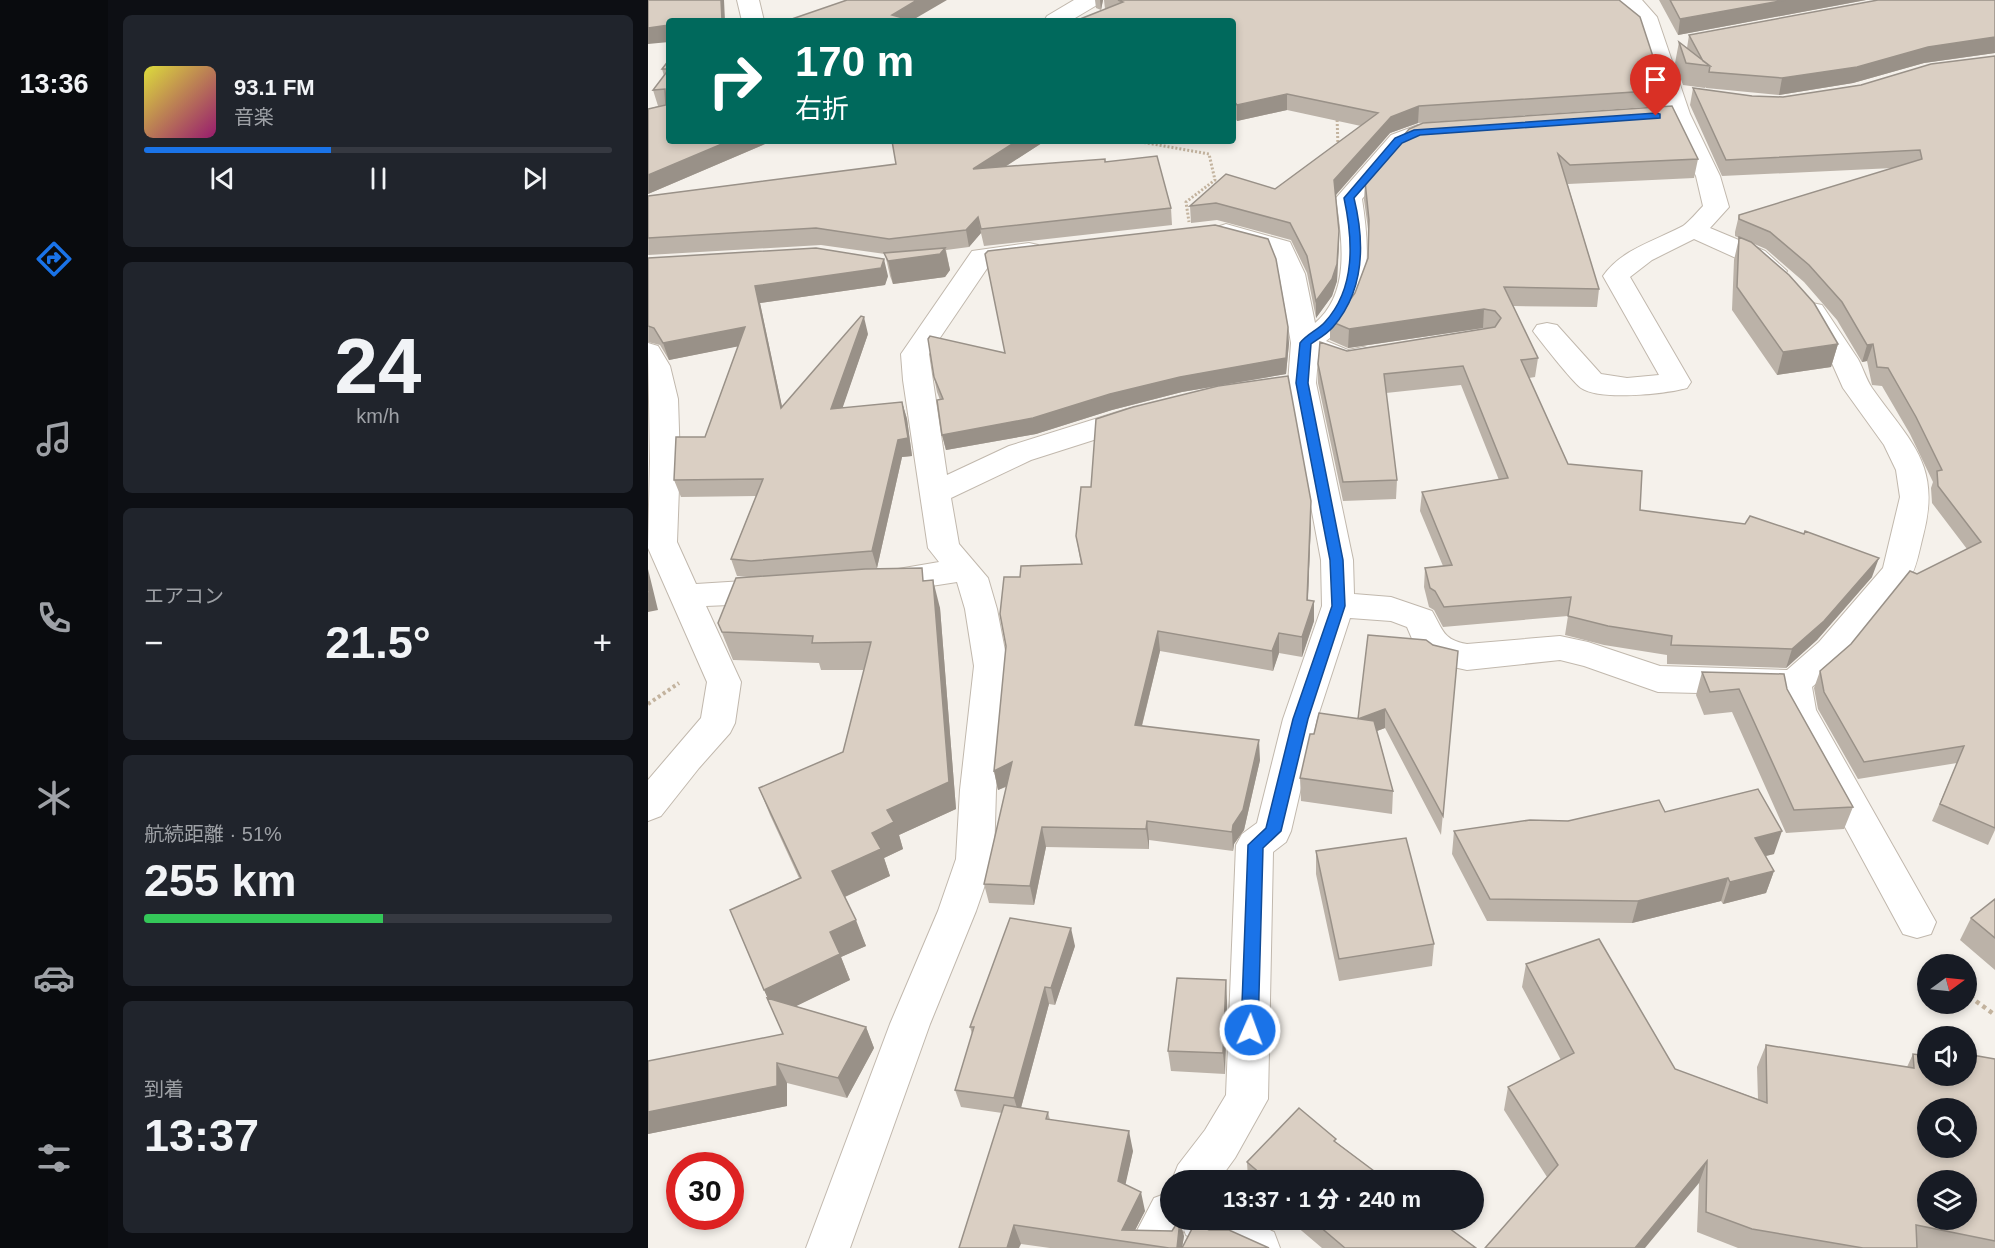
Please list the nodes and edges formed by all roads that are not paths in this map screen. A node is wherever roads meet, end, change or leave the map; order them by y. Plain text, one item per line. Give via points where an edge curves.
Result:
1 (748, 0) edge
2 (1089, 0) edge
3 (1630, 0) edge
4 (752, 18) edge
5 (1060, 18) edge
6 (1679, 44) edge
7 (1656, 48) junction
8 (1463, 128) edge
9 (1694, 230) junction
10 (1192, 231) edge
11 (1063, 247) edge
12 (981, 257) junction
13 (948, 260) dead end
14 (1547, 331) dead end
15 (1305, 343) junction
16 (648, 352) edge
17 (1392, 352) edge
18 (1161, 410) edge
19 (935, 493) junction
20 (964, 570) junction
21 (850, 586) edge
22 (803, 589) edge
23 (684, 596) junction
24 (1338, 606) junction
25 (1794, 683) junction
26 (648, 807) edge
27 (1917, 922) dead end
28 (1200, 1170) edge
29 (1160, 1230) edge
30 (1222, 1230) edge
31 (828, 1248) edge
32 (1150, 1248) edge
33 (1258, 1248) edge

1 - 4 street
2 - 5 street
3 - 7 street via 1647,17
6 - 7 street
7 - 9 street via 1708,176 1716,207
8 - 15 street via 1418,132 1399,140 1349,198 1356,261 1348,296 1329,326
9 - 14 street via 1647,250 1616,276 1677,382 1627,387 1592,382
9 - 25 street via 1756,257 1794,290 1821,321 1857,388 1898,442 1911,470 1915,497 1898,572 1831,651
10 - 15 street via 1216,230 1281,248 1292,274
11 - 12 street
12 - 13 street
12 - 19 street via 915,354
15 - 17 street via 1346,359
15 - 24 street via 1290,385 1337,560
16 - 23 street via 656,366 663,399 661,542
18 - 19 street via 1020,453
19 - 20 street via 944,548
20 - 21 street
20 - 31 street via 972,578 981,609 991,666 975,859 909,1024
22 - 23 street
23 - 26 street via 724,682 718,723
24 - 25 street via 1375,606 1407,612 1420,619 1428,639 1444,653 1467,657 1560,648 1658,679
24 - 28 street via 1300,719 1273,831 1255,845 1247,1099
25 - 27 street via 1799,711
29 - 32 street
30 - 33 street

